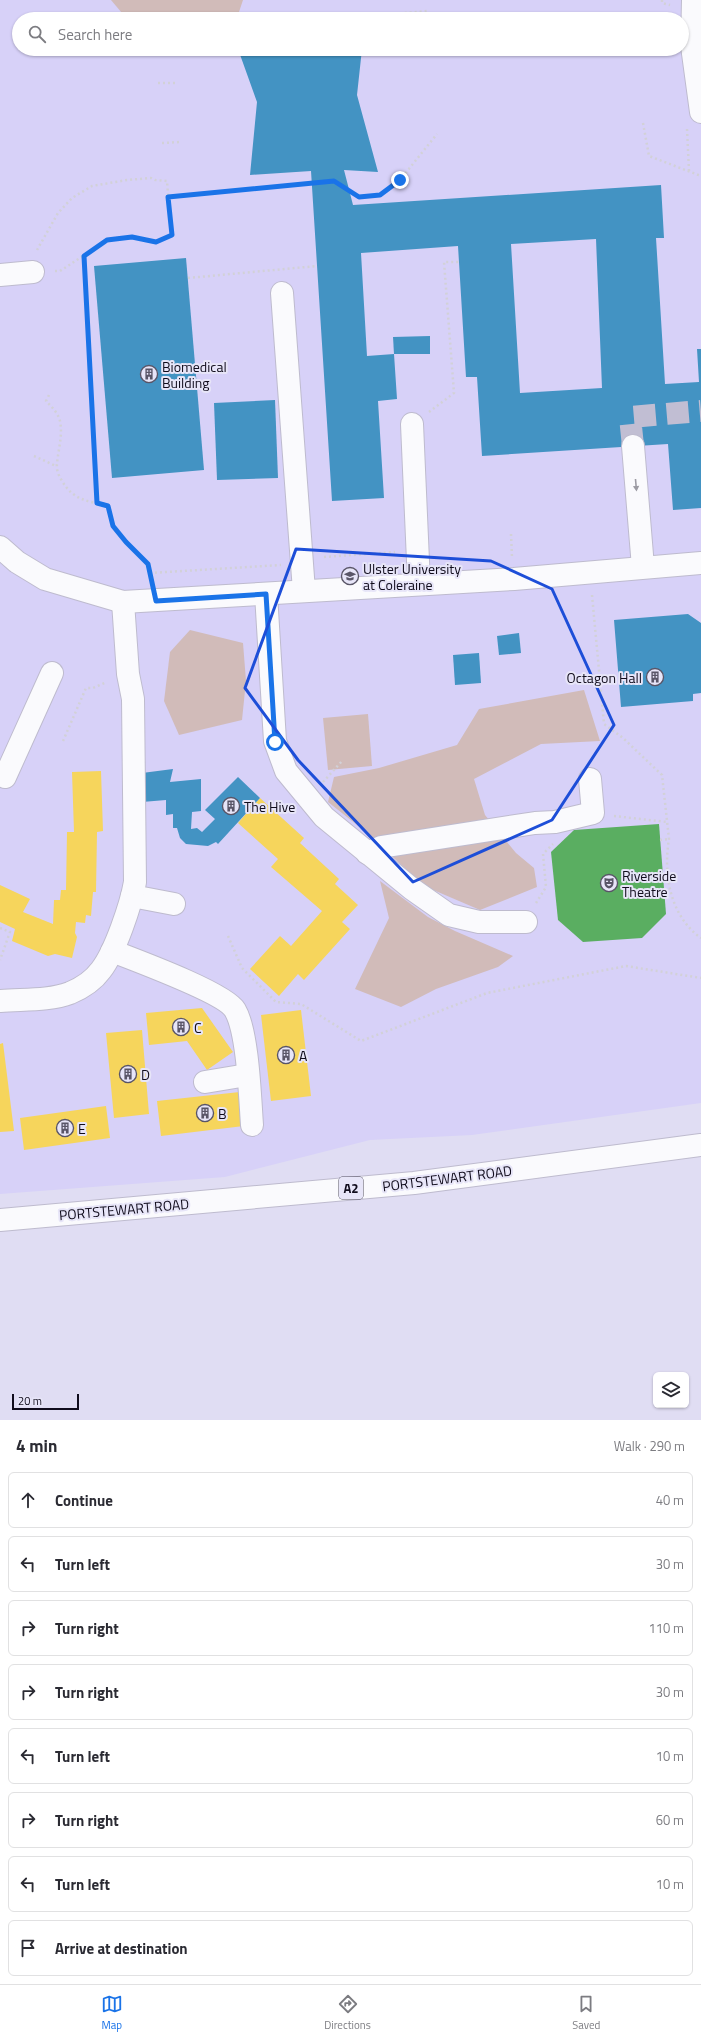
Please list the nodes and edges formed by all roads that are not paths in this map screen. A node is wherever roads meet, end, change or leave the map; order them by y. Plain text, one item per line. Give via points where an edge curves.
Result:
1 (693, 0) edge
2 (701, 112) edge
3 (34, 262) road end
4 (0, 275) edge
5 (282, 293) dead end
6 (412, 424) road end
7 (633, 446) tunnel mouth
8 (0, 547) edge
9 (701, 563) edge
10 (643, 568) junction
11 (419, 584) junction
12 (304, 591) junction
13 (266, 594) junction
14 (123, 602) junction
15 (52, 673) dead end
16 (0, 774) edge
17 (590, 779) dead end
18 (367, 853) junction
19 (132, 896) junction
20 (174, 904) dead end
21 (526, 922) road end
22 (112, 951) junction
23 (0, 1001) edge
24 (247, 1075) junction
25 (205, 1082) dead end
26 (252, 1125) dead end
27 (701, 1146) edge
28 (0, 1220) edge

1 - 2 main road via 692,46
3 - 4 main road
5 - 12 main road
6 - 11 main road
7 -> 10 main road
8 - 14 main road via 17,562 45,579
9 - 10 main road
10 - 11 main road via 522,579
11 - 12 main road
12 - 13 main road
13 - 14 main road
13 - 18 main road via 275,742 286,771 324,818
14 - 19 main road via 128,674 133,699 135,882
15 - 16 main road via 5,777
17 - 18 main road via 592,813 555,822 535,822 381,847
18 - 21 main road via 448,915 479,922
19 - 20 main road
19 - 22 main road
22 - 23 main road via 102,970 89,984 69,994
22 - 24 main road via 208,991 235,1010 245,1040
24 - 25 main road
24 - 26 main road
27 - 28 main road, PORTSTEWART ROAD / A2 via 414,1183

